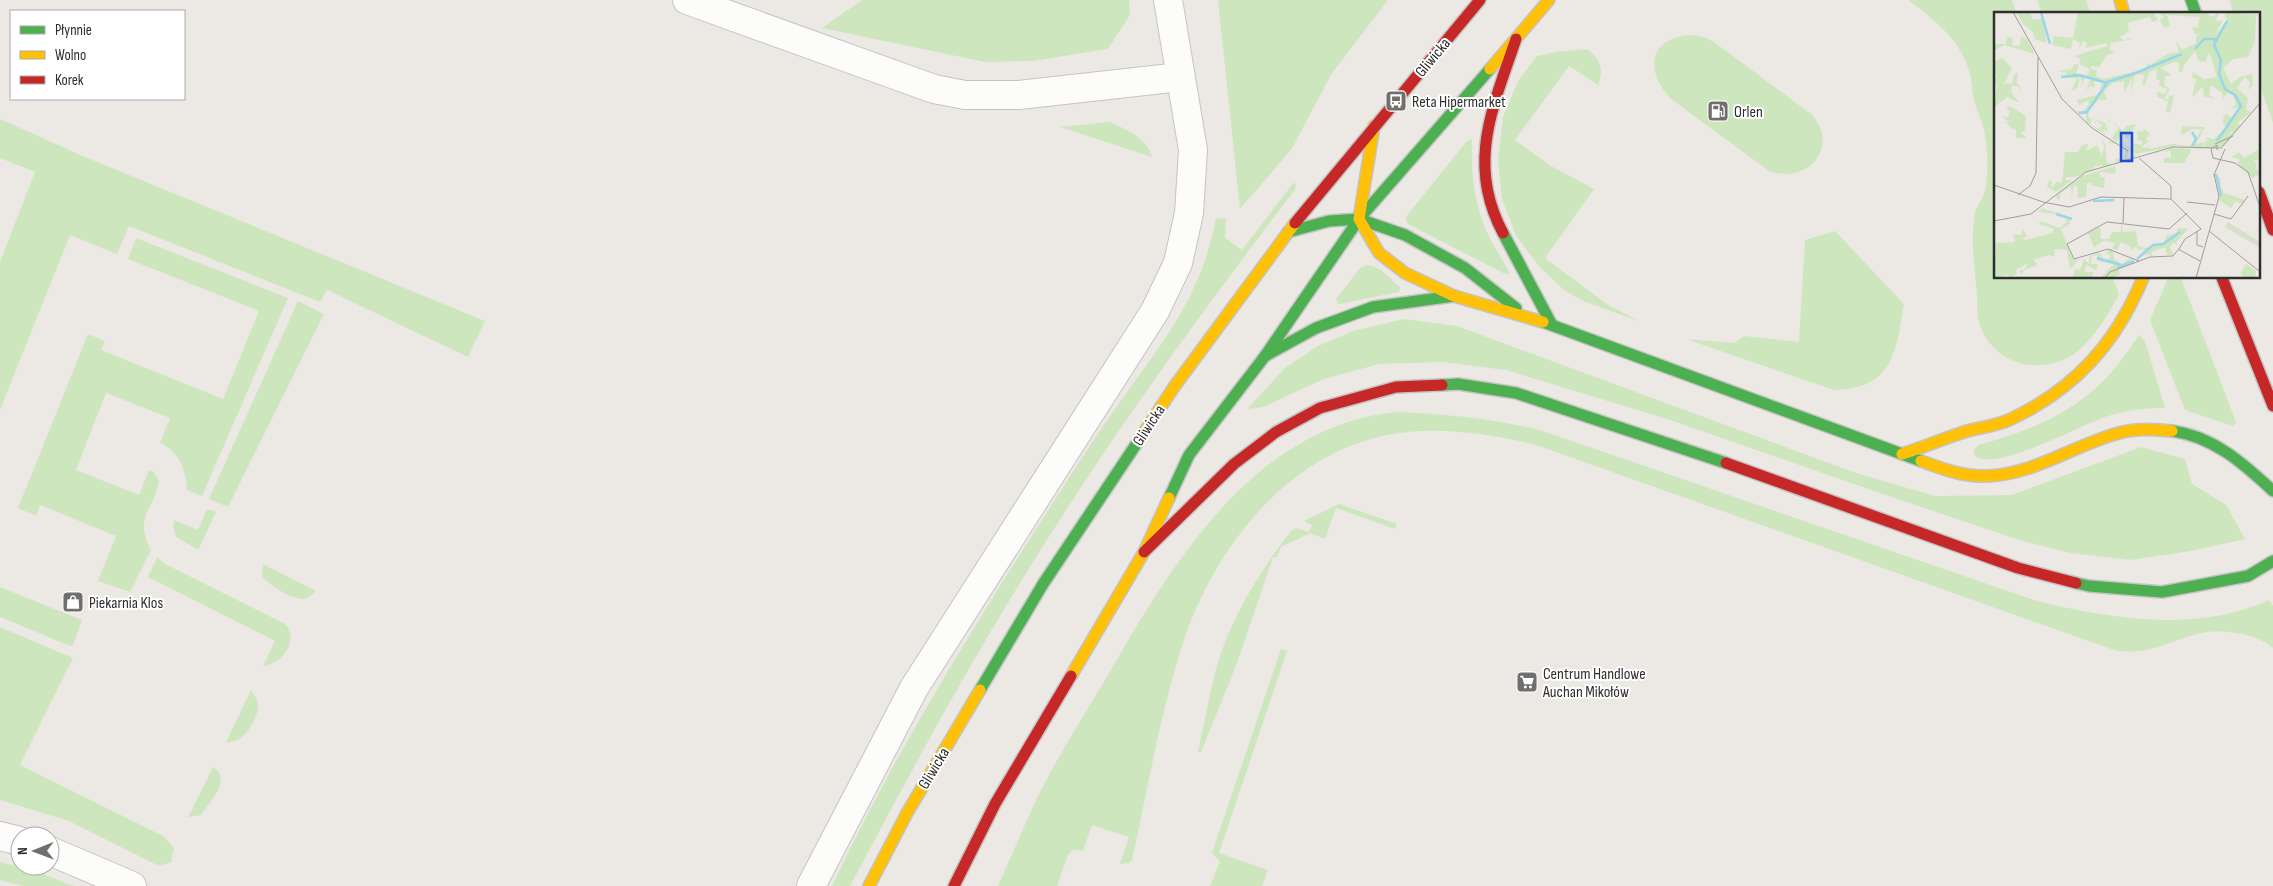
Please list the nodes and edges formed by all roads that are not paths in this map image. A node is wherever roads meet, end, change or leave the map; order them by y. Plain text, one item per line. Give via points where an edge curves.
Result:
1 (686, 0) edge
2 (1168, 0) edge
3 (1480, 0) edge
4 (1550, 0) edge
5 (2191, 0) edge
6 (2195, 12) edge
7 (1516, 39) junction
8 (1180, 77) junction
9 (1374, 126) junction
10 (2260, 195) edge
11 (1358, 219) junction
12 (2273, 230) edge
13 (1288, 232) junction
14 (2143, 279) edge
15 (2222, 279) edge
16 (1454, 296) junction
17 (1527, 317) junction
18 (1552, 325) junction
19 (1265, 356) junction
20 (2273, 406) edge
21 (1902, 454) junction
22 (2273, 491) edge
23 (1144, 552) junction
24 (2273, 562) edge
25 (60, 855) edge
26 (132, 886) edge
27 (811, 886) edge
28 (869, 886) edge
29 (954, 886) edge

1 - 8 street via 934,89 965,95 1019,95
2 - 8 street
3 - 9 main road, Gliwicka
4 - 7 main road
5 - 6 main road
7 - 11 main road
7 - 18 main road via 1485,140 1488,194 1493,214
8 - 27 street via 1193,150 1190,213 1178,263 1155,310 914,688
9 - 11 main road
9 - 13 main road, Gliwicka
10 - 12 main road
11 - 13 main road via 1329,221
11 - 16 main road via 1379,253 1406,274
11 - 17 main road via 1405,235 1465,268
11 - 19 main road
13 - 28 main road, Gliwicka via 1174,387 1043,584 907,812
14 - 21 main road via 2116,335 2066,385 2012,418
15 - 20 main road
16 - 17 main road
16 - 19 main road via 1373,307 1316,328
17 - 18 main road
18 - 21 main road
19 - 23 main road via 1190,455
21 - 22 main road via 1951,472 1990,477 2033,467 2119,433 2158,428 2184,432 2219,446
23 - 24 main road via 1234,464 1276,432 1320,408 1396,387 1458,384 1516,393 1689,448 2018,568 2088,586 2162,592 2248,576
23 - 29 main road via 995,804
25 - 26 street

